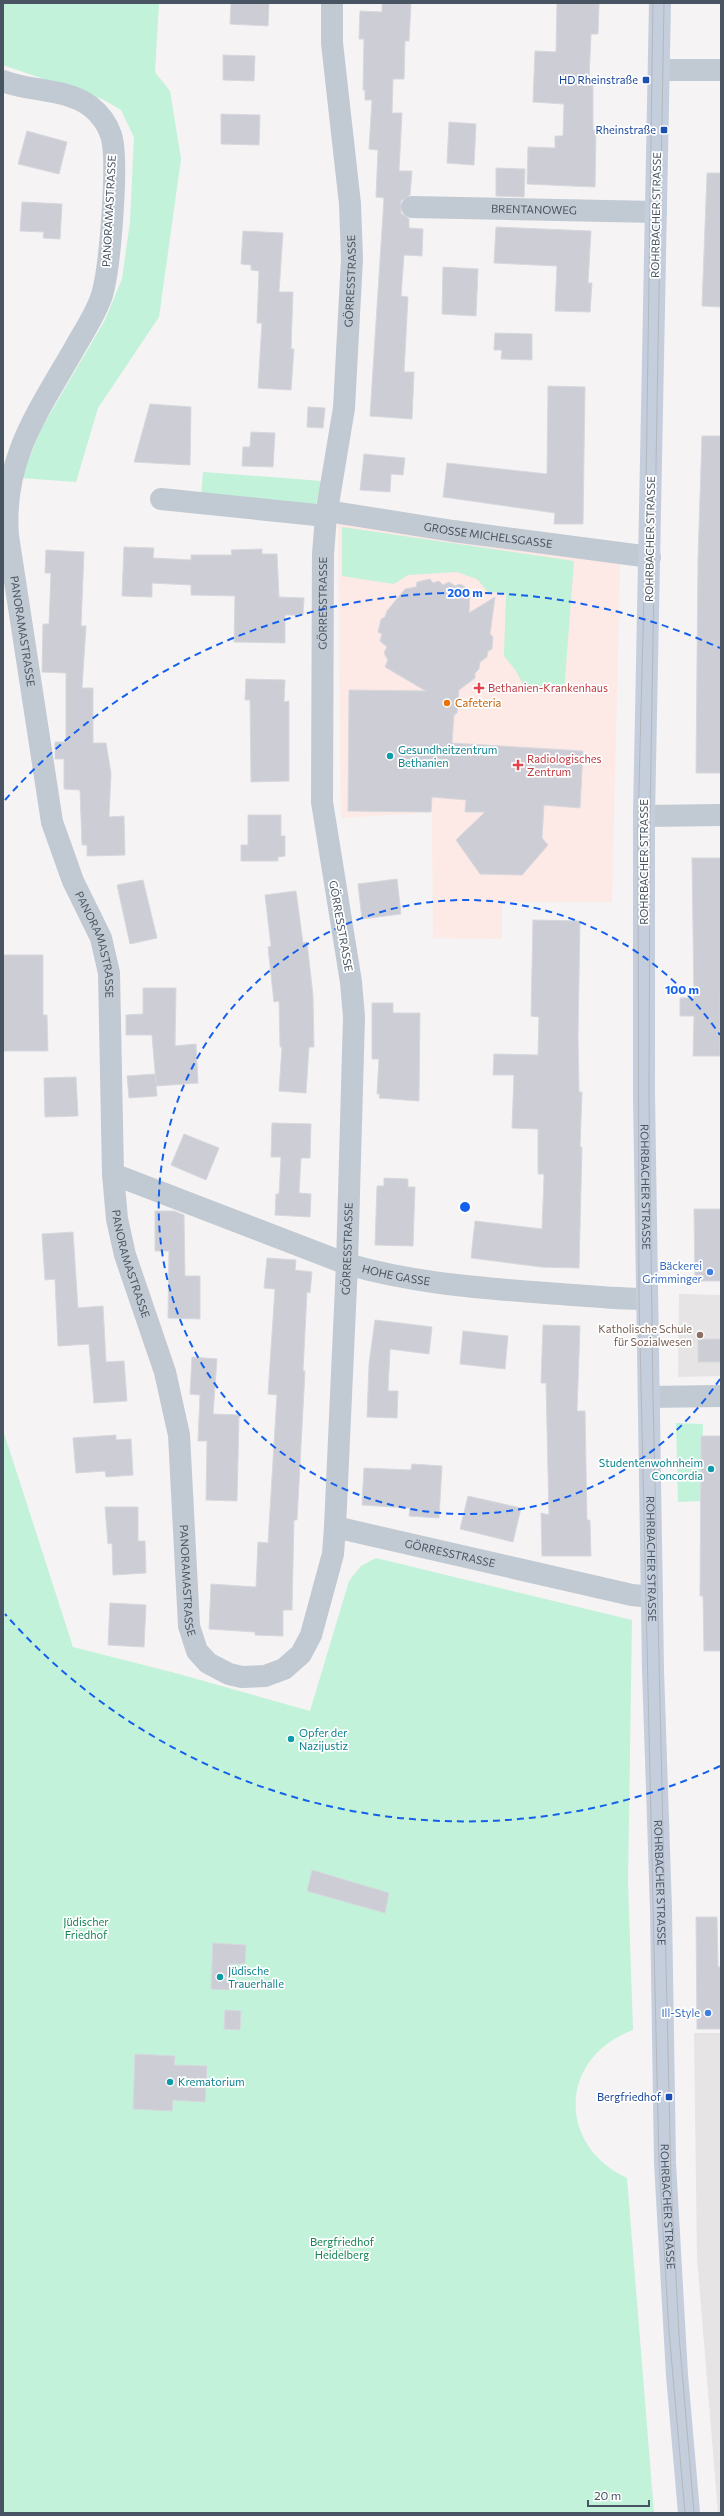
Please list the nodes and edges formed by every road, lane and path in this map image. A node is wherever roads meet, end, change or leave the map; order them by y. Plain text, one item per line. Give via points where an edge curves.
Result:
1 (332, 3) edge
2 (660, 3) edge
3 (659, 70) junction
4 (721, 70) edge
5 (3, 81) edge
6 (412, 207) dead end
7 (656, 212) junction
8 (160, 499) dead end
9 (326, 513) junction
10 (650, 557) junction
11 (721, 815) edge
12 (644, 816) junction
13 (113, 1174) junction
14 (347, 1264) junction
15 (647, 1299) junction
16 (721, 1396) edge
17 (649, 1397) junction
18 (335, 1526) junction
19 (652, 1597) junction
20 (689, 2513) edge

1 - 9 street, GÖRRESSTRASSE via 332,43 350,204 352,259 344,408
2 - 3 main road, ROHRBACHER STRASSE
3 - 4 street
3 - 7 main road, ROHRBACHER STRASSE
5 - 13 street, PANORAMASTRASSE via 78,99 100,116 112,137 111,230 101,295 18,452 10,481 6,514 14,582 52,822 73,881 101,938 109,973
6 - 7 street, BRENTANOWEG
7 - 10 main road, ROHRBACHER STRASSE
8 - 9 street, GROSSE MICHELSGASSE
9 - 10 street, GROSSE MICHELSGASSE
9 - 14 street, GÖRRESSTRASSE via 323,562 322,802 351,982 354,1017
10 - 12 main road, ROHRBACHER STRASSE
11 - 12 street
12 - 15 main road, ROHRBACHER STRASSE
13 - 14 street, HOHE GASSE
13 - 18 street, PANORAMASTRASSE via 117,1219 125,1254 165,1372 174,1407 179,1435 189,1626 197,1651 208,1663 229,1674 254,1677 277,1672 301,1654 311,1635 331,1561
14 - 15 street, HOHE GASSE via 425,1282
14 - 18 street, GÖRRESSTRASSE
15 - 17 main road, ROHRBACHER STRASSE
16 - 17 street
17 - 19 main road, ROHRBACHER STRASSE
18 - 19 street, GÖRRESSTRASSE via 624,1593
19 - 20 main road, ROHRBACHER STRASSE via 665,2163 677,2375

